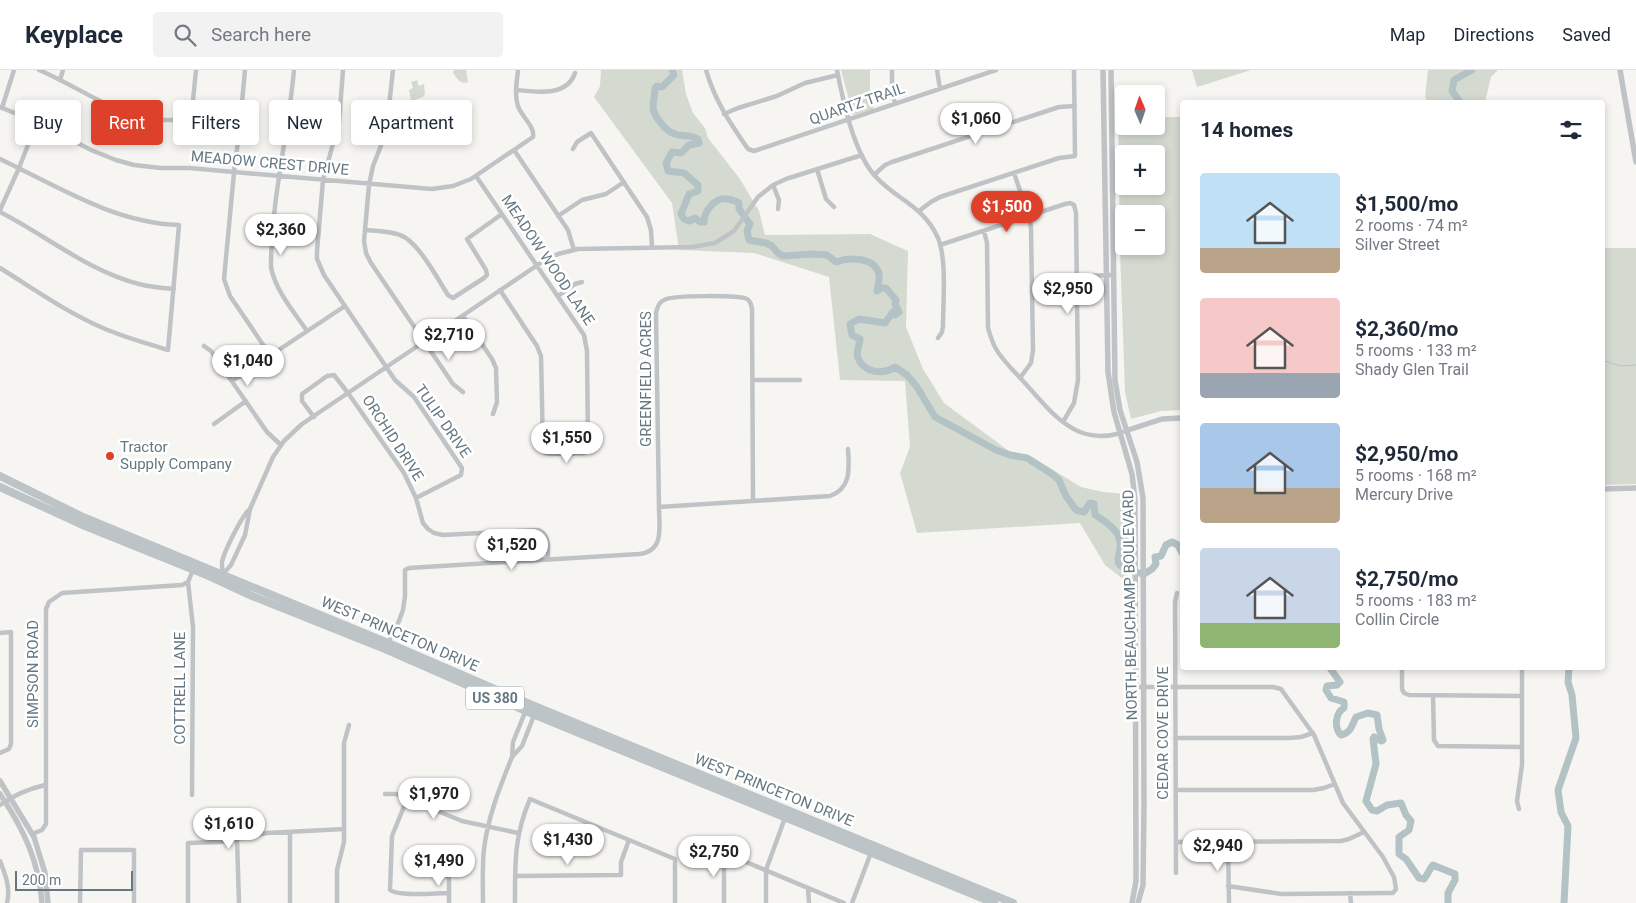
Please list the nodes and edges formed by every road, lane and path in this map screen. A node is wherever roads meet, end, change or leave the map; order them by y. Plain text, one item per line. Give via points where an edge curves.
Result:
1 (14, 70) edge
2 (39, 70) edge
3 (63, 70) edge
4 (196, 70) edge
5 (245, 70) edge
6 (294, 70) edge
7 (343, 70) edge
8 (393, 70) edge
9 (518, 70) edge
10 (892, 70) edge
11 (937, 70) edge
12 (996, 70) edge
13 (1074, 70) edge
14 (1103, 70) edge
15 (1110, 70) edge
16 (1620, 70) edge
17 (708, 71) edge
18 (986, 72) edge
19 (575, 73) dead end
20 (837, 73) edge
21 (60, 80) junction
22 (940, 89) junction
23 (516, 90) junction
24 (895, 104) junction
25 (1075, 106) junction
26 (1, 107) edge
27 (15, 113) edge
28 (724, 114) junction
29 (849, 119) junction
30 (81, 144) edge
31 (28, 145) edge
32 (573, 149) dead end
33 (514, 150) junction
34 (862, 155) junction
35 (0, 159) edge
36 (1636, 162) edge
37 (19, 168) junction
38 (817, 169) junction
39 (234, 172) junction
40 (1014, 173) junction
41 (874, 175) junction
42 (278, 176) junction
43 (476, 176) junction
44 (323, 180) junction
45 (624, 182) junction
46 (369, 185) junction
47 (773, 185) junction
48 (834, 207) dead end
49 (778, 209) dead end
50 (0, 211) edge
51 (919, 211) junction
52 (502, 214) junction
53 (558, 216) junction
54 (1029, 216) junction
55 (365, 230) junction
56 (984, 231) junction
57 (940, 245) junction
58 (652, 247) junction
59 (574, 250) junction
60 (537, 266) junction
61 (0, 268) edge
62 (1106, 275) junction
63 (1114, 275) junction
64 (1077, 276) junction
65 (582, 282) dead end
66 (174, 289) junction
67 (500, 290) junction
68 (558, 296) junction
69 (345, 306) junction
70 (463, 316) junction
71 (307, 331) junction
72 (938, 338) dead end
73 (425, 342) junction
74 (204, 346) dead end
75 (270, 355) junction
76 (387, 368) junction
77 (1020, 378) junction
78 (753, 380) junction
79 (800, 380) dead end
80 (232, 381) junction
81 (463, 392) dead end
82 (348, 394) junction
83 (246, 402) junction
84 (493, 414) dead end
85 (314, 417) junction
86 (1180, 418) edge
87 (1063, 422) junction
88 (214, 424) dead end
89 (1124, 432) junction
90 (280, 445) junction
91 (848, 449) dead end
92 (0, 476) edge
93 (0, 486) edge
94 (1636, 488) edge
95 (1605, 489) edge
96 (416, 498) junction
97 (753, 501) junction
98 (659, 507) junction
99 (250, 509) junction
100 (548, 559) junction
101 (193, 570) junction
102 (222, 574) junction
103 (188, 582) junction
104 (1177, 594) dead end
105 (0, 633) edge
106 (1175, 636) junction
107 (1180, 636) edge
108 (386, 646) junction
109 (1402, 670) edge
110 (1522, 670) edge
111 (1136, 687) junction
112 (1144, 687) junction
113 (1175, 687) junction
114 (1434, 696) junction
115 (1522, 696) junction
116 (527, 707) junction
117 (536, 711) junction
118 (349, 725) dead end
119 (1312, 733) junction
120 (1175, 738) junction
121 (1522, 746) junction
122 (0, 754) edge
123 (512, 757) junction
124 (0, 781) edge
125 (45, 784) junction
126 (1335, 784) junction
127 (1176, 790) junction
128 (0, 794) edge
129 (385, 794) dead end
130 (192, 795) dead end
131 (407, 799) junction
132 (5, 801) edge
133 (1519, 809) dead end
134 (787, 813) junction
135 (487, 828) junction
136 (344, 829) junction
137 (1364, 832) junction
138 (290, 833) junction
139 (518, 833) junction
140 (32, 834) junction
141 (237, 839) junction
142 (629, 840) junction
143 (1176, 842) junction
144 (1228, 842) junction
145 (703, 844) dead end
146 (872, 849) junction
147 (724, 853) junction
148 (0, 861) edge
149 (444, 867) dead end
150 (1136, 869) junction
151 (766, 870) junction
152 (1176, 873) dead end
153 (3, 876) edge
154 (515, 876) junction
155 (1143, 885) junction
156 (1228, 886) junction
157 (808, 888) junction
158 (973, 890) junction
159 (448, 893) junction
160 (1350, 893) junction
161 (7, 903) edge
162 (42, 903) edge
163 (48, 903) edge
164 (80, 903) edge
165 (134, 903) edge
166 (188, 903) edge
167 (239, 903) edge
168 (290, 903) edge
169 (337, 903) edge
170 (449, 903) edge
171 (483, 903) edge
172 (515, 903) edge
173 (675, 903) edge
174 (724, 903) edge
175 (766, 903) edge
176 (808, 903) edge
177 (844, 903) edge
178 (852, 903) edge
179 (994, 903) edge
180 (1013, 903) edge
181 (1132, 903) edge
182 (1138, 903) edge
183 (1228, 903) edge
184 (1350, 903) edge

1 - 26 street
2 - 21 street
3 - 21 street
4 - 21 street via 191,120 138,116
5 - 39 street
6 - 42 street via 289,122
7 - 44 street via 338,122
8 - 46 street via 386,133
9 - 23 street
10 - 24 street
11 - 22 street
12 - 18 street, QUARTZ TRAIL
13 - 25 street
14 - 62 street, NORTH BEAUCHAMP BOULEVARD
15 - 63 street, NORTH BEAUCHAMP BOULEVARD
16 - 36 street
17 - 28 street
18 - 22 street, QUARTZ TRAIL
19 - 23 street via 570,82 553,91
20 - 28 street
20 - 29 street
22 - 24 street, QUARTZ TRAIL
23 - 33 street, MEADOW CREST DRIVE via 517,105 534,135
24 - 29 street, QUARTZ TRAIL
25 - 40 street via 1075,156
25 - 41 street via 1059,107 892,162
26 - 27 street, MEADOW CREST DRIVE
28 - 29 street, QUARTZ TRAIL via 748,149 754,151
29 - 34 street
30 - 39 street, MEADOW CREST DRIVE via 122,162 153,168
31 - 37 street
32 - 45 street via 577,142 591,133
33 - 43 street, MEADOW CREST DRIVE
33 - 53 street
34 - 38 street
34 - 41 street
35 - 37 street
37 - 50 street
37 - 66 street via 97,206 146,220 179,225
38 - 47 street
38 - 48 street via 826,199
39 - 42 street, MEADOW CREST DRIVE
39 - 75 street via 225,282 230,296
40 - 51 street via 935,199
40 - 54 street
41 - 51 street
42 - 44 street, MEADOW CREST DRIVE
42 - 71 street via 272,277
43 - 46 street, MEADOW CREST DRIVE via 437,189
43 - 52 street, MEADOW WOOD LANE
44 - 46 street, MEADOW CREST DRIVE
44 - 69 street via 317,260
45 - 53 street via 606,194 582,200
45 - 58 street via 649,222
46 - 55 street
47 - 49 street via 779,200
47 - 58 street via 758,197 736,229 723,239 706,245
50 - 66 street via 74,257 110,274 142,285
51 - 57 street
52 - 55 street via 467,239 487,275 453,298 407,238
52 - 60 street, MEADOW WOOD LANE
53 - 59 street via 570,233
54 - 56 street
54 - 64 street via 1072,203 1076,213
54 - 77 street via 1034,350
55 - 73 street via 364,245 368,256
56 - 57 street
56 - 77 street via 990,336 999,354
57 - 72 street via 943,326
58 - 59 street
59 - 60 street
60 - 67 street
60 - 68 street, MEADOW WOOD LANE
61 - 66 street via 82,318 123,336 168,350
62 - 63 street
62 - 64 street
62 - 89 street, NORTH BEAUCHAMP BOULEVARD via 1108,377 1113,407
63 - 89 street, NORTH BEAUCHAMP BOULEVARD via 1116,380
64 - 87 street via 1078,385 1074,403
65 - 68 street
67 - 68 street, MEADOW WOOD LANE via 541,356 545,453 579,454 586,452 588,445 586,343
67 - 70 street
69 - 71 street
69 - 76 street
70 - 73 street
70 - 84 street via 496,368 498,402
71 - 75 street
73 - 76 street
73 - 81 street via 453,384
74 - 80 street
75 - 80 street
76 - 82 street
76 - 96 street, TULIP DRIVE via 414,397 462,468 461,476
77 - 87 street
78 - 79 street
78 - 97 street, GREENFIELD ACRES
78 - 98 street, GREENFIELD ACRES via 752,309 747,299 679,297 664,299 659,304 656,338
80 - 83 street
82 - 85 street
82 - 85 street, ORCHID DRIVE via 334,375 327,376 302,394 302,400
82 - 96 street, ORCHID DRIVE via 404,473
83 - 88 street
83 - 90 street
85 - 90 street
86 - 89 street via 1162,419
87 - 89 street via 1094,436
89 - 111 street, NORTH BEAUCHAMP BOULEVARD via 1132,474 1135,518
89 - 112 street, NORTH BEAUCHAMP BOULEVARD via 1138,470 1142,498
90 - 99 street
91 - 97 street via 848,478 838,492 825,497
92 - 102 highway, WEST PRINCETON DRIVE / US 380 via 83,517
93 - 101 highway, WEST PRINCETON DRIVE / US 380 via 85,526
94 - 95 street
96 - 100 street, ORCHID DRIVE via 423,523 434,533 538,530 546,535
97 - 98 street
98 - 100 street, GREENFIELD ACRES via 658,543 654,550 644,554
99 - 102 street via 222,562
99 - 102 street via 245,535 231,565
100 - 108 street via 405,570 403,610
101 - 103 street
101 - 108 highway, WEST PRINCETON DRIVE / US 380 via 252,596
102 - 108 highway, WEST PRINCETON DRIVE / US 380
103 - 125 street, SIMPSON ROAD via 62,593 49,602 46,609
103 - 130 street, COTTRELL LANE via 193,623
104 - 106 street, CEDAR COVE DRIVE
105 - 122 street via 11,632 11,744
106 - 107 street
106 - 113 street, CEDAR COVE DRIVE
108 - 116 highway, WEST PRINCETON DRIVE / US 380
109 - 114 street via 1404,693
110 - 115 street
111 - 112 street
111 - 150 street, NORTH BEAUCHAMP BOULEVARD
112 - 113 street
112 - 155 street, NORTH BEAUCHAMP BOULEVARD
113 - 119 street via 1281,689
113 - 120 street, CEDAR COVE DRIVE
114 - 115 street
114 - 121 street via 1434,740 1438,746
115 - 121 street
116 - 117 highway, WEST PRINCETON DRIVE / US 380
116 - 123 street via 513,742
117 - 123 street via 522,746
117 - 134 highway, WEST PRINCETON DRIVE / US 380
118 - 136 street via 344,743
119 - 120 street via 1290,738
119 - 126 street
120 - 127 street, CEDAR COVE DRIVE
121 - 133 street
123 - 135 street
124 - 132 street
125 - 132 street
125 - 140 street, SIMPSON ROAD via 46,824 42,830
126 - 127 street via 1313,790
126 - 137 street via 1343,803
127 - 143 street, CEDAR COVE DRIVE
128 - 132 street
129 - 131 street
131 - 135 street
131 - 159 street via 392,836 390,890
132 - 140 street
132 - 162 street via 32,852
134 - 146 highway, WEST PRINCETON DRIVE / US 380
134 - 151 street
135 - 139 street
135 - 171 street via 483,856
136 - 138 street
136 - 169 street via 337,870
137 - 144 street via 1341,841
137 - 160 street via 1390,868 1395,891
138 - 141 street
138 - 168 street
139 - 142 street via 530,800
139 - 154 street
140 - 163 street via 45,873
141 - 166 street via 188,843
141 - 167 street
142 - 154 street via 621,875
142 - 173 street via 674,859
143 - 144 street
143 - 152 street, CEDAR COVE DRIVE
144 - 156 street
145 - 147 street
146 - 158 highway, WEST PRINCETON DRIVE / US 380
146 - 178 street
147 - 151 street
147 - 174 street
148 - 153 street
149 - 159 street via 448,875
150 - 155 street
150 - 181 street, NORTH BEAUCHAMP BOULEVARD
151 - 157 street
151 - 175 street
153 - 161 street via 9,894
154 - 172 street
155 - 182 street, NORTH BEAUCHAMP BOULEVARD
156 - 160 street via 1281,894
156 - 183 street
157 - 176 street
157 - 177 street
158 - 179 highway, WEST PRINCETON DRIVE / US 380
158 - 180 highway, WEST PRINCETON DRIVE / US 380
159 - 170 street
160 - 184 street
164 - 165 street via 81,850 134,850

